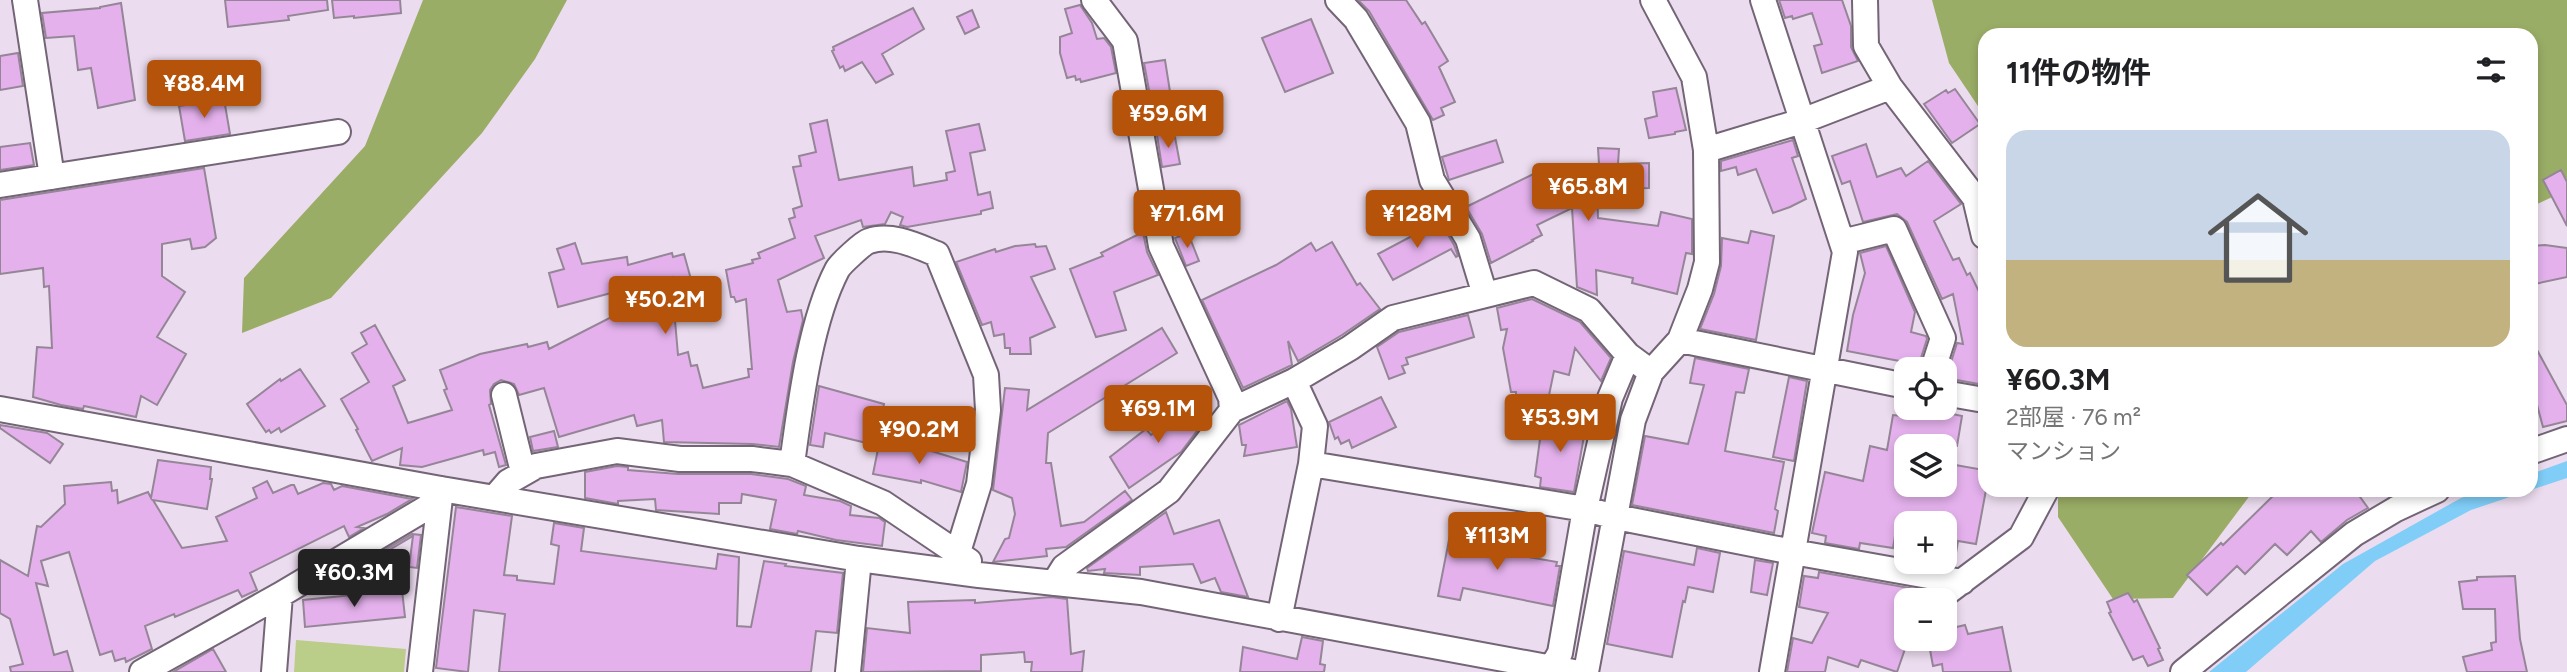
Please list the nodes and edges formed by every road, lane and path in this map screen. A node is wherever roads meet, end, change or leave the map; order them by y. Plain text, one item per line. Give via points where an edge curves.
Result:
1 (26, 0) edge
2 (1094, 0) edge
3 (1338, 0) edge
4 (1653, 0) edge
5 (1763, 0) edge
6 (1865, 0) edge
7 (1890, 88) junction
8 (1802, 121) junction
9 (338, 132) dead end
10 (1706, 150) junction
11 (52, 177) junction
12 (0, 185) edge
13 (1978, 211) edge
14 (1842, 242) junction
15 (1485, 295) junction
16 (1680, 341) junction
17 (1628, 355) junction
18 (1936, 357) edge
19 (1824, 371) junction
20 (1651, 372) junction
21 (1294, 381) junction
22 (1894, 384) edge
23 (504, 395) dead end
24 (1957, 395) edge
25 (1978, 399) edge
26 (0, 410) edge
27 (1231, 410) junction
28 (2567, 439) edge
29 (2538, 449) edge
30 (792, 464) junction
31 (1311, 464) junction
32 (523, 472) junction
33 (441, 489) junction
34 (495, 497) junction
35 (2042, 497) edge
36 (2422, 497) edge
37 (1585, 509) junction
38 (1616, 517) junction
39 (958, 552) junction
40 (1793, 552) junction
41 (859, 559) junction
42 (979, 575) junction
43 (1962, 582) junction
44 (1054, 583) junction
45 (1954, 588) edge
46 (280, 595) junction
47 (1279, 619) junction
48 (1558, 671) edge
49 (142, 672) edge
50 (274, 672) edge
51 (420, 672) edge
52 (848, 672) edge
53 (1586, 672) edge
54 (1772, 672) edge
55 (2183, 672) edge

1 - 11 street
2 - 27 street via 1125,41 1161,246 1231,398
3 - 15 street via 1356,19 1418,123 1432,180 1468,239
4 - 10 street via 1694,77
5 - 8 street
6 - 7 street via 1866,46
7 - 8 street
7 - 13 street via 1975,198
8 - 10 street
8 - 14 street
9 - 11 street
10 - 16 street via 1707,262
11 - 12 street
14 - 18 street via 1894,229 1942,338
14 - 19 street via 1845,252
15 - 17 street via 1534,284 1589,310
15 - 21 street via 1393,318
16 - 19 street
16 - 20 street
17 - 20 street
17 - 37 street via 1610,398
19 - 22 street
19 - 40 street
20 - 38 street via 1633,420
21 - 27 street
21 - 31 street via 1315,426
23 - 32 street
24 - 25 street
26 - 33 street
27 - 44 street via 1169,491 1063,568
28 - 29 street
30 - 32 street via 617,451
30 - 39 street via 883,503
30 - 39 street via 802,391 838,267 869,241 901,239 937,254 986,374 988,410 979,484
31 - 37 street
31 - 47 street
32 - 34 street
33 - 34 street
33 - 46 street via 428,507
33 - 51 street
34 - 41 street
35 - 43 street via 2021,537
36 - 55 street via 2354,534
37 - 38 street
37 - 48 street
38 - 40 street
38 - 53 street
39 - 42 street
40 - 43 street
40 - 54 street
41 - 42 street
41 - 52 street
42 - 44 street
43 - 45 street
44 - 47 street via 1141,592
46 - 49 street
46 - 50 street
47 - 48 street

